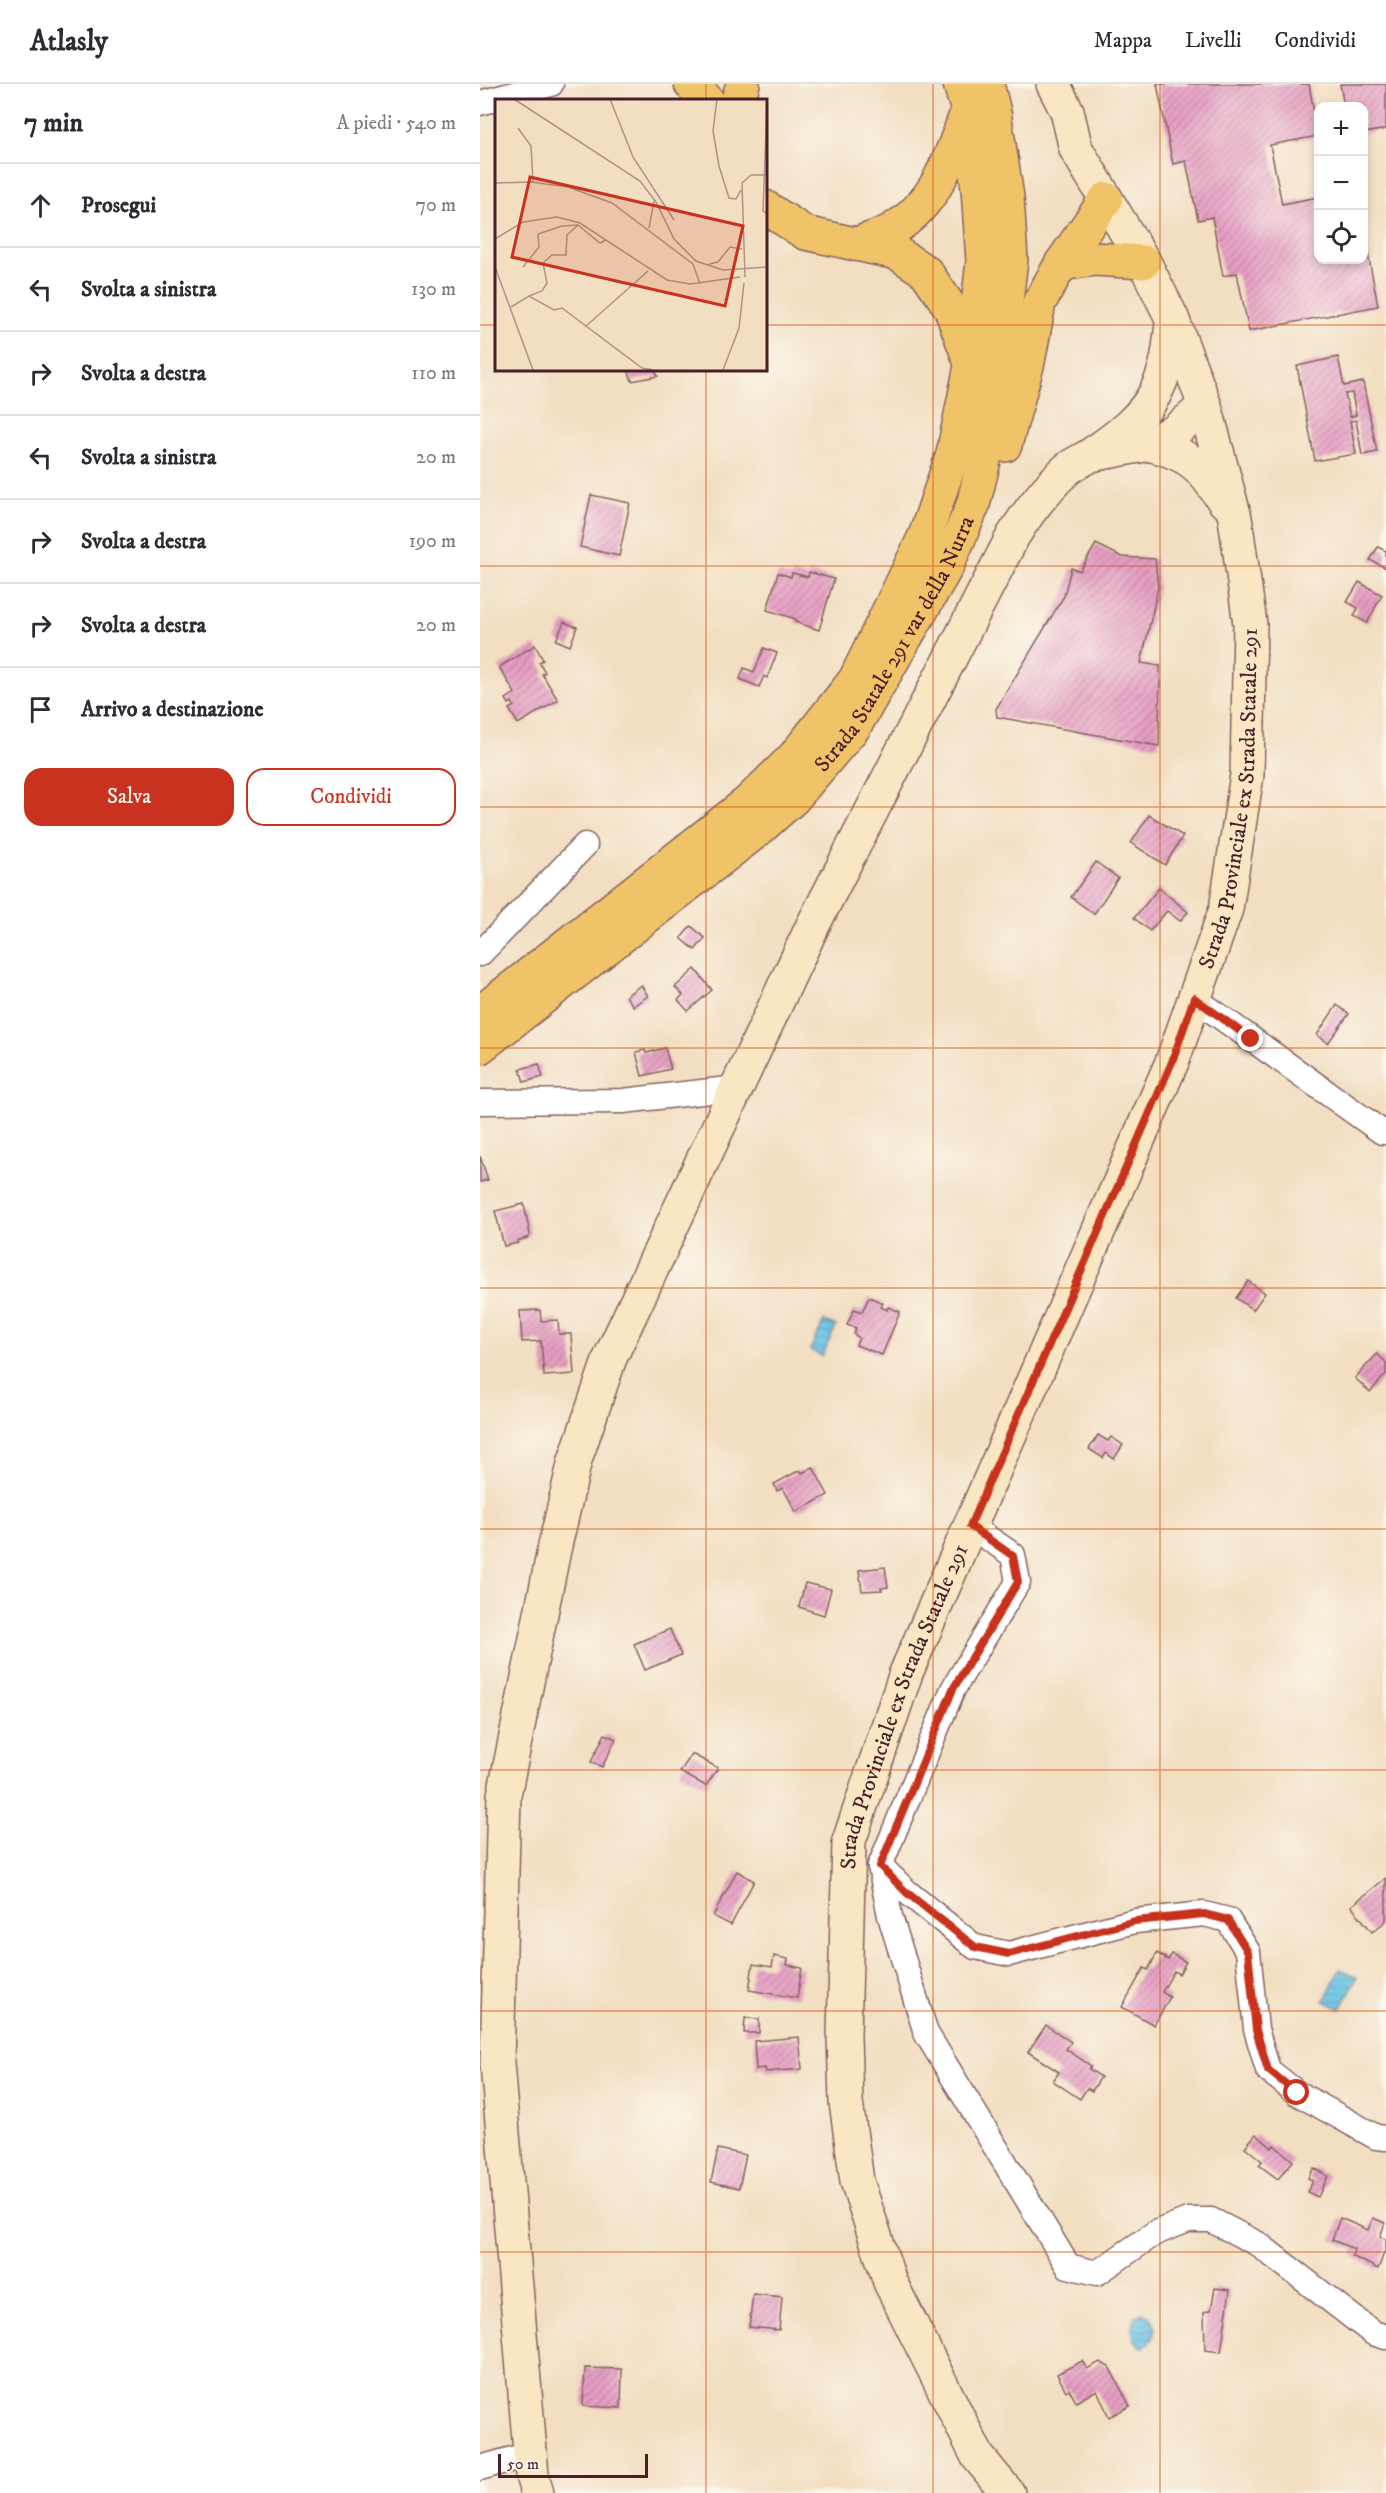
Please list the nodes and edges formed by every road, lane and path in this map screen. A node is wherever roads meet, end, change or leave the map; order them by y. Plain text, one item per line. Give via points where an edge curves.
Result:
1 (551, 84) edge
2 (691, 84) edge
3 (720, 84) edge
4 (743, 84) edge
5 (987, 84) edge
6 (1063, 93) edge
7 (964, 98) edge
8 (706, 99) edge
9 (718, 99) edge
10 (738, 99) edge
11 (480, 103) edge
12 (1106, 199) junction
13 (766, 208) edge
14 (857, 244) junction
15 (1144, 262) junction
16 (1061, 264) junction
17 (1172, 318) junction
18 (971, 366) junction
19 (1204, 406) junction
20 (1138, 436) junction
21 (973, 505) junction
22 (1235, 518) junction
23 (585, 845) dead end
24 (480, 954) edge
25 (1194, 998) junction
26 (480, 1013) edge
27 (480, 1047) edge
28 (736, 1088) junction
29 (480, 1102) edge
30 (1386, 1132) edge
31 (970, 1526) junction
32 (880, 1866) junction
33 (1386, 2138) edge
34 (1386, 2337) edge
35 (530, 2454) junction
36 (480, 2468) edge
37 (537, 2493) edge
38 (1008, 2493) edge

1 - 11 street
2 - 8 highway
3 - 9 highway
4 - 10 highway
5 - 21 highway, Strada Statale 291 var della Nurra via 1007,197 1011,260 989,440
6 - 12 street, Strada Provinciale ex Strada Statale 291 via 1076,149
7 - 14 highway via 941,179 921,207 892,230
7 - 18 highway, Strada Statale 291 var della Nurra via 978,189 983,261
12 - 15 street, Strada Provinciale ex Strada Statale 291
12 - 16 highway
13 - 14 highway via 805,233
14 - 18 highway via 897,253 926,272 950,307
15 - 16 highway via 1095,259
15 - 17 street, Strada Provinciale ex Strada Statale 291
16 - 21 highway via 1039,303 1028,362 1003,453
17 - 19 street, Strada Provinciale ex Strada Statale 291
17 - 20 street via 1169,352
18 - 26 highway, Strada Statale 291 var della Nurra via 953,454 925,536 855,680 794,757 747,803
19 - 20 street via 1167,407
19 - 22 street, Strada Provinciale ex Strada Statale 291
20 - 22 street via 1177,452 1202,469
20 - 28 street via 1067,469 1034,503 1013,536 813,925
21 - 27 highway, Strada Statale 291 var della Nurra via 947,566 854,727 793,799
22 - 25 street, Strada Provinciale ex Strada Statale 291 via 1250,624 1248,776 1226,909
23 - 24 street
25 - 30 street
25 - 31 street, Strada Provinciale ex Strada Statale 291 via 1172,1062
28 - 29 street via 623,1101
28 - 35 street via 610,1358 575,1461 504,1795 497,2063
31 - 32 street via 1013,1556 1018,1582 953,1689
31 - 38 street, Strada Provinciale ex Strada Statale 291 via 906,1673 849,1842 846,2102 857,2181 890,2282 978,2457
32 - 33 street via 975,1947 1009,1954 1135,1921 1204,1914 1228,1920 1248,1952 1256,2030 1268,2070 1297,2093 1376,2137
32 - 34 street via 890,1916 926,2033 1068,2266 1097,2272 1155,2233 1188,2220 1211,2220 1258,2244 1373,2333
35 - 36 street
35 - 37 street

